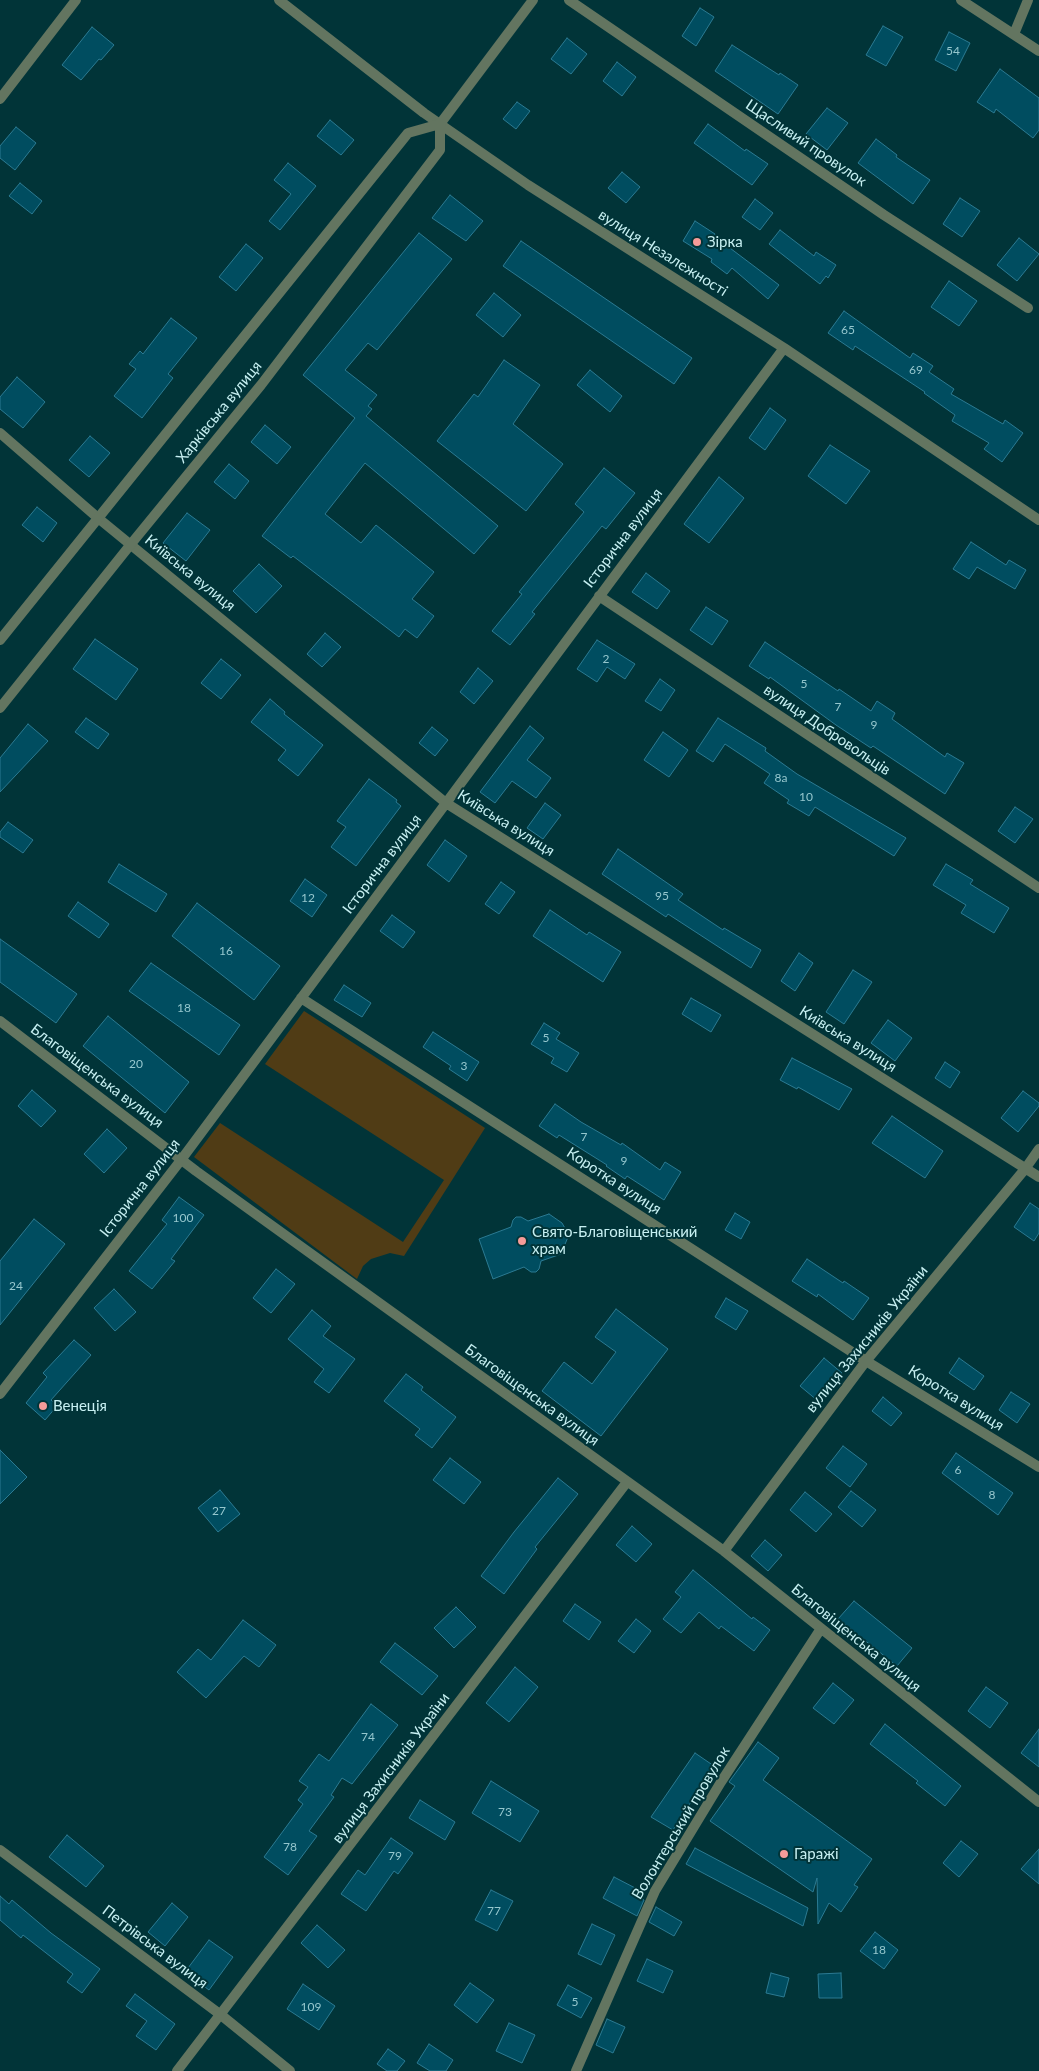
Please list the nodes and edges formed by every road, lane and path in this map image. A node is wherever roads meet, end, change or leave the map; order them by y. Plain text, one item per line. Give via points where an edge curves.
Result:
1 (76, 0) edge
2 (279, 0) edge
3 (534, 0) edge
4 (569, 0) edge
5 (961, 0) edge
6 (1028, 0) edge
7 (1014, 34) junction
8 (1039, 51) edge
9 (0, 99) edge
10 (440, 124) junction
11 (1028, 308) dead end
12 (784, 348) junction
13 (0, 433) edge
14 (98, 518) junction
15 (1039, 520) edge
16 (130, 544) junction
17 (599, 596) junction
18 (0, 640) edge
19 (0, 708) edge
20 (446, 803) junction
21 (1039, 888) edge
22 (301, 998) junction
23 (0, 1021) edge
24 (1039, 1149) edge
25 (181, 1160) junction
26 (1025, 1169) junction
27 (1039, 1177) edge
28 (866, 1361) junction
29 (0, 1394) edge
30 (1039, 1467) edge
31 (627, 1482) junction
32 (724, 1551) junction
33 (820, 1630) junction
34 (1039, 1802) edge
35 (0, 1850) edge
36 (221, 2015) junction
37 (177, 2071) edge
38 (290, 2071) edge
39 (576, 2071) edge

1 - 9 street
2 - 10 street, вулиця Незалежності
3 - 10 street
4 - 11 street, Щасливий провулок via 884,215
5 - 7 street
6 - 7 street
7 - 8 street
10 - 12 street, вулиця Незалежності via 528,185
10 - 14 street, Харківська вулиця via 408,133
10 - 16 street, Харківська вулиця via 440,150 262,385
12 - 15 street, вулиця Незалежності
12 - 17 street, Історична вулиця
13 - 14 street, Київська вулиця
14 - 16 street, Київська вулиця
14 - 18 street, Харківська вулиця
16 - 19 street, Харківська вулиця
16 - 20 street, Київська вулиця
17 - 20 street, Історична вулиця
17 - 21 street, вулиця Добровольців
20 - 22 street, Історична вулиця
20 - 26 street, Київська вулиця
22 - 25 street, Історична вулиця
22 - 28 street, Коротка вулиця
23 - 25 street, Благовіщенська вулиця
24 - 26 street, вулиця Захисників України
25 - 29 street, Історична вулиця
25 - 31 street, Благовіщенська вулиця
26 - 27 street, Київська вулиця
26 - 28 street, вулиця Захисників України
28 - 30 street, Коротка вулиця
28 - 32 street, вулиця Захисників України
31 - 32 street, Благовіщенська вулиця
31 - 36 street, вулиця Захисників України
32 - 33 street, Благовіщенська вулиця
33 - 34 street, Благовіщенська вулиця
33 - 39 street, Волонтерський провулок via 655,1891
35 - 36 street, Петрівська вулиця
36 - 37 street, вулиця Захисників України
36 - 38 street, Петрівська вулиця

